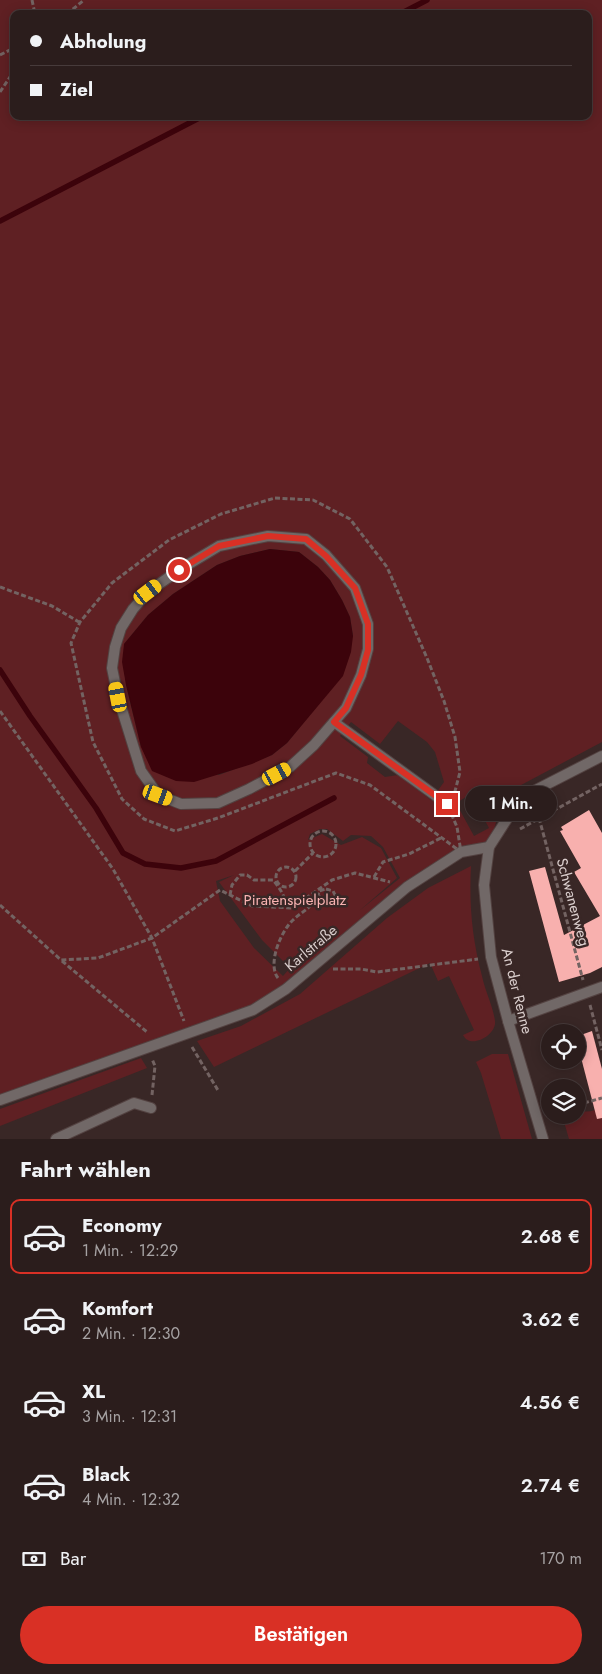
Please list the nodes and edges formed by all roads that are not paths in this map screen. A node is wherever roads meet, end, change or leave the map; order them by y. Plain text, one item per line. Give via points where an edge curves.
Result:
1 (334, 722) junction
2 (602, 756) edge
3 (447, 804) road end
4 (489, 846) junction
5 (602, 987) edge
6 (508, 1021) junction
7 (0, 1100) edge
8 (150, 1108) road end
9 (56, 1139) edge
10 (543, 1139) edge

1 - 1 street via 346,708 361,675 368,650 368,624 355,588 306,539 268,536 219,546 148,592 121,628 112,668 118,697 141,771 158,795 181,804 218,804 290,767
1 - 3 street
2 - 4 street via 528,794
4 - 6 street, An der Renne via 484,885 491,956
4 - 7 street, Karlstraße via 461,852 407,887 286,989 253,1010
5 - 6 street
6 - 10 street, An der Renne
8 - 9 street via 134,1103

